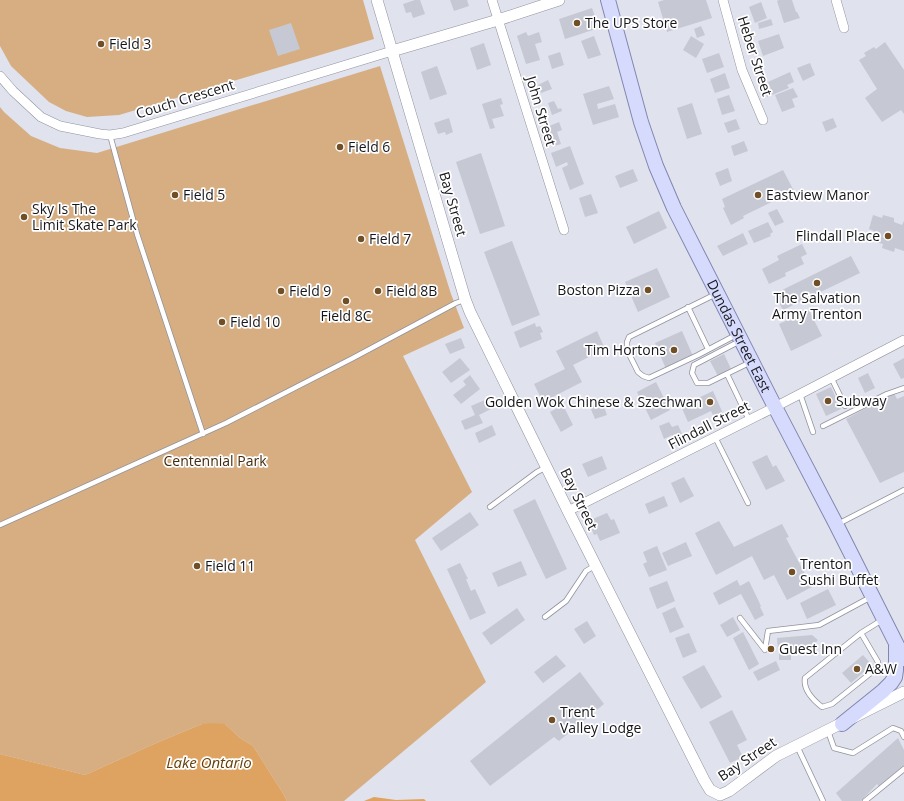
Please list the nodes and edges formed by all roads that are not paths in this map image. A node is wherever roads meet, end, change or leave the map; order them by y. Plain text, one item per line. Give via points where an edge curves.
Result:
1 (377, 0) edge
2 (492, 0) edge
3 (559, 0) edge
4 (608, 0) edge
5 (723, 0) edge
6 (836, 0) edge
7 (498, 20) junction
8 (844, 28) dead end
9 (392, 51) junction
10 (0, 76) edge
11 (763, 120) dead end
12 (110, 135) junction
13 (564, 230) dead end
14 (718, 293) junction
15 (465, 299) junction
16 (688, 308) junction
17 (740, 337) junction
18 (904, 340) edge
19 (708, 349) junction
20 (752, 362) junction
21 (727, 374) junction
22 (832, 377) junction
23 (904, 388) edge
24 (800, 394) junction
25 (845, 406) dead end
26 (775, 407) junction
27 (749, 420) junction
28 (823, 426) dead end
29 (813, 432) dead end
30 (203, 434) junction
31 (716, 437) junction
32 (547, 467) junction
33 (904, 490) edge
34 (748, 503) dead end
35 (490, 506) dead end
36 (568, 511) junction
37 (836, 524) junction
38 (0, 526) edge
39 (596, 565) junction
40 (872, 596) junction
41 (545, 617) dead end
42 (740, 618) dead end
43 (884, 620) junction
44 (861, 633) junction
45 (896, 642) junction
46 (904, 659) edge
47 (904, 692) edge
48 (842, 724) junction
49 (828, 730) junction
50 (904, 737) edge
51 (797, 746) junction
52 (904, 769) edge
53 (721, 798) edge
54 (822, 801) edge
55 (865, 801) edge

1 - 9 street, Bay Street
2 - 7 street, John Street
3 - 7 street
4 - 14 main road, Dundas Street East via 641,122 656,166 674,208
5 - 11 street, Heber Street via 742,70
6 - 8 street
7 - 9 street
7 - 13 street, John Street
9 - 12 street, Couch Crescent
9 - 15 street, Bay Street
10 - 12 street, Couch Crescent via 41,117 60,126
12 - 30 lane via 137,234
14 - 16 lane
14 - 17 main road, Dundas Street East
15 - 30 lane
15 - 32 street, Bay Street
16 - 19 lane
16 - 19 lane via 629,337 627,350 638,372 649,378
17 - 19 lane
17 - 20 main road, Dundas Street East
17 - 21 lane via 694,365 692,373 697,383 708,383
18 - 22 street, Flindall Street
20 - 21 lane
20 - 26 main road, Dundas Street East
21 - 27 lane
22 - 24 street, Flindall Street
22 - 25 lane
23 - 28 lane
24 - 26 street, Flindall Street
24 - 29 lane
26 - 27 street, Flindall Street
26 - 37 main road, Dundas Street East
27 - 31 street, Flindall Street
30 - 38 lane
31 - 34 lane
31 - 36 street, Flindall Street
32 - 35 lane
32 - 36 street, Bay Street
33 - 37 lane
36 - 39 street, Bay Street
37 - 40 main road, Dundas Street East
39 - 41 lane via 586,571 566,601
39 - 53 street, Bay Street via 704,780 710,790
40 - 42 lane via 819,625 768,631 765,650
40 - 43 main road, Dundas Street East
43 - 44 lane
43 - 45 main road, Dundas Street East
44 - 44 lane via 805,678 807,690 814,701 822,707 832,704 877,668 876,659
45 - 46 main road, Dundas Street East
45 - 48 main road via 896,670 891,683
47 - 48 street, Bay Street
48 - 49 street, Bay Street
49 - 50 lane via 834,748 853,753 893,728 901,731
49 - 51 street, Bay Street
51 - 53 street, Bay Street via 776,756
51 - 54 lane
52 - 55 lane

